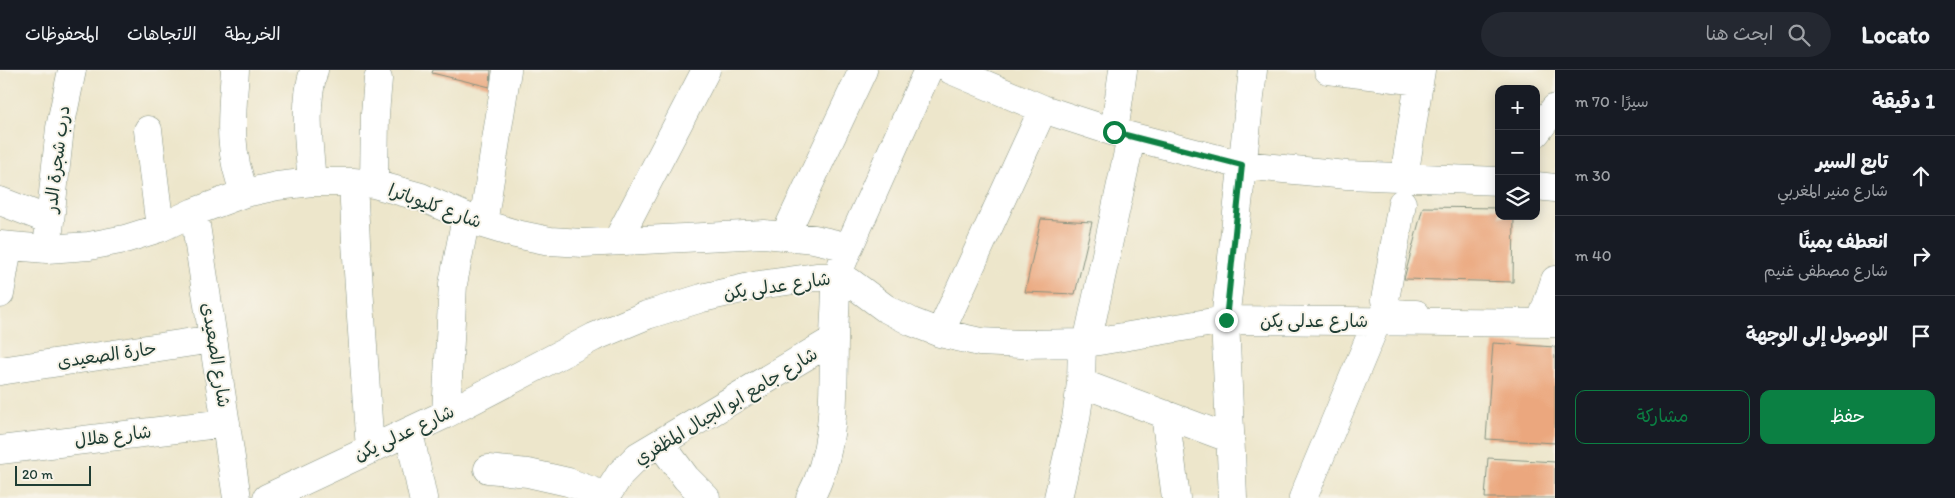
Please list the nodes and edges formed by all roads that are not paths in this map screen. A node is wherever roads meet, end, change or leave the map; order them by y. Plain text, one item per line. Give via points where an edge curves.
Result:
1 (72, 70) edge
2 (235, 70) edge
3 (314, 70) edge
4 (507, 70) edge
5 (706, 70) edge
6 (863, 70) edge
7 (928, 70) edge
8 (951, 70) edge
9 (1123, 70) edge
10 (1253, 70) edge
11 (1328, 70) edge
12 (1420, 76) edge
13 (378, 79) dead end
14 (1555, 108) edge
15 (1043, 109) junction
16 (148, 130) dead end
17 (1538, 130) edge
18 (1123, 135) junction
19 (1242, 165) junction
20 (1495, 181) edge
21 (312, 182) junction
22 (364, 183) junction
23 (1540, 186) edge
24 (1555, 188) edge
25 (1403, 190) junction
26 (245, 193) junction
27 (0, 201) edge
28 (194, 212) junction
29 (49, 220) junction
30 (475, 221) junction
31 (160, 228) junction
32 (785, 235) junction
33 (617, 242) junction
34 (4, 246) edge
35 (849, 247) junction
36 (47, 249) junction
37 (838, 277) junction
38 (1555, 280) edge
39 (0, 294) edge
40 (1226, 320) junction
41 (1376, 321) junction
42 (1541, 322) edge
43 (940, 333) junction
44 (213, 340) junction
45 (833, 340) junction
46 (1084, 343) junction
47 (0, 371) edge
48 (1081, 383) junction
49 (446, 414) junction
50 (1166, 414) junction
51 (226, 423) junction
52 (409, 432) junction
53 (1231, 439) junction
54 (660, 443) junction
55 (0, 450) edge
56 (370, 450) junction
57 (488, 469) dead end
58 (296, 492) edge
59 (606, 497) edge
60 (237, 498) edge
61 (267, 498) edge
62 (423, 498) edge
63 (706, 498) edge
64 (810, 498) edge
65 (1058, 498) edge
66 (1176, 498) edge
67 (1233, 498) edge
68 (1303, 498) edge

1 - 29 street, درب شجرة الدر via 60,128
2 - 26 street via 232,142
3 - 21 street via 307,108
4 - 30 street
5 - 33 street
6 - 32 street
7 - 35 street
8 - 15 street
9 - 18 street
10 - 19 street
11 - 12 street
12 - 25 street
13 - 22 street
14 - 17 street
15 - 18 street
15 - 43 street
16 - 31 street
18 - 19 street
18 - 46 street
19 - 25 street
19 - 40 street
20 - 25 street
21 - 22 street, شارع كليوباترا
21 - 26 street, شارع كليوباترا
22 - 30 street, شارع كليوباترا via 422,197
22 - 56 street via 356,242
23 - 24 street
25 - 42 street via 1385,300 1389,309 1400,314 1512,312
26 - 28 street, شارع كليوباترا
27 - 29 street
28 - 31 street, شارع كليوباترا
28 - 44 street, شارع الصعيدى
29 - 36 street, درب شجرة الدر
30 - 33 street, شارع كليوباترا via 516,234 550,240
30 - 49 street via 452,284
31 - 36 street, شارع كليوباترا via 89,246
32 - 33 street, شارع كليوباترا
32 - 35 street, شارع كليوباترا
34 - 36 street, شارع كليوباترا
34 - 39 street
35 - 37 street
37 - 43 street, شارع عدلى يكن via 912,322
37 - 45 street
37 - 49 street, شارع عدلى يكن via 758,285 647,315 594,337
38 - 42 street
40 - 41 street, شارع عدلى يكن
40 - 46 street, شارع عدلى يكن
40 - 53 street
41 - 42 street, شارع عدلى يكن
41 - 68 street
43 - 46 street, شارع عدلى يكن via 980,342
44 - 47 street, حارة الصعيدى
44 - 51 street, شارع الصعيدى
45 - 54 street, شارع جامع ابو الجبال المظفري
45 - 64 street via 834,403 830,438 821,473
46 - 48 street
48 - 50 street
48 - 65 street
49 - 52 street, شارع عدلى يكن
50 - 53 street
50 - 66 street
51 - 55 street, شارع هلال
51 - 60 street, شارع الصعيدى
52 - 56 street, شارع عدلى يكن
52 - 62 street
53 - 67 street
54 - 59 street, شارع جامع ابو الجبال المظفري via 638,456 620,474
54 - 63 street via 686,478
56 - 58 street, شارع عدلى يكن
57 - 59 street via 528,472 568,482
58 - 61 street, شارع عدلى يكن

